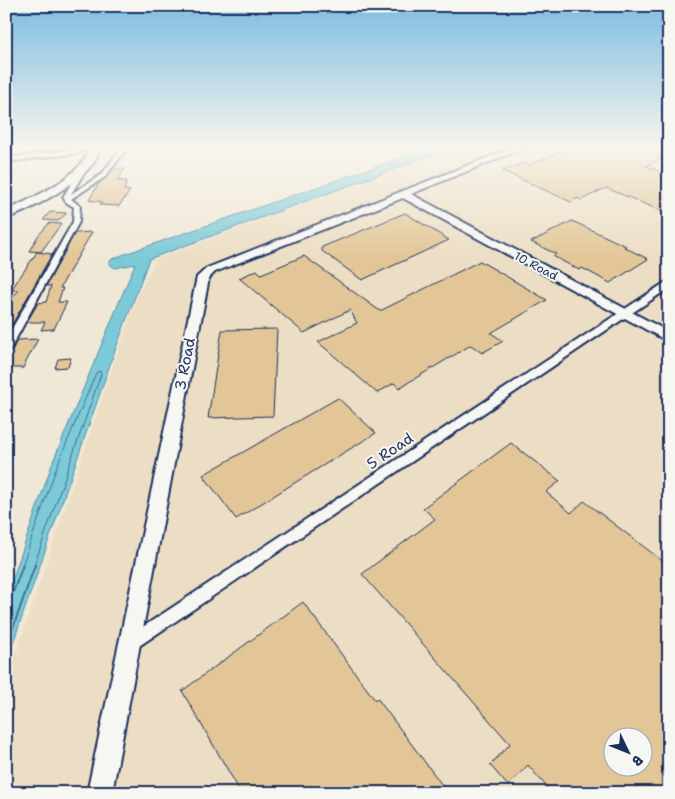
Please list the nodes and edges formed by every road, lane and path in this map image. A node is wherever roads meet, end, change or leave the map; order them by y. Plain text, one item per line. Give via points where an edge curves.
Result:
1 (64, 183) edge
2 (74, 183) edge
3 (91, 183) edge
4 (430, 183) edge
5 (403, 194) junction
6 (68, 198) junction
7 (6, 215) edge
8 (669, 284) edge
9 (624, 313) junction
10 (669, 338) edge
11 (6, 348) edge
12 (129, 644) junction
13 (99, 793) edge

1 - 7 main road
2 - 6 street
3 - 6 street
4 - 5 street, 3 Road
5 - 9 street, 10 Road
5 - 12 street, 3 Road via 217,268 204,277
6 - 11 street via 77,206 76,222
8 - 9 street, 5 Road
9 - 10 street, 10 Road
9 - 12 street, 5 Road
12 - 13 street, 3 Road

